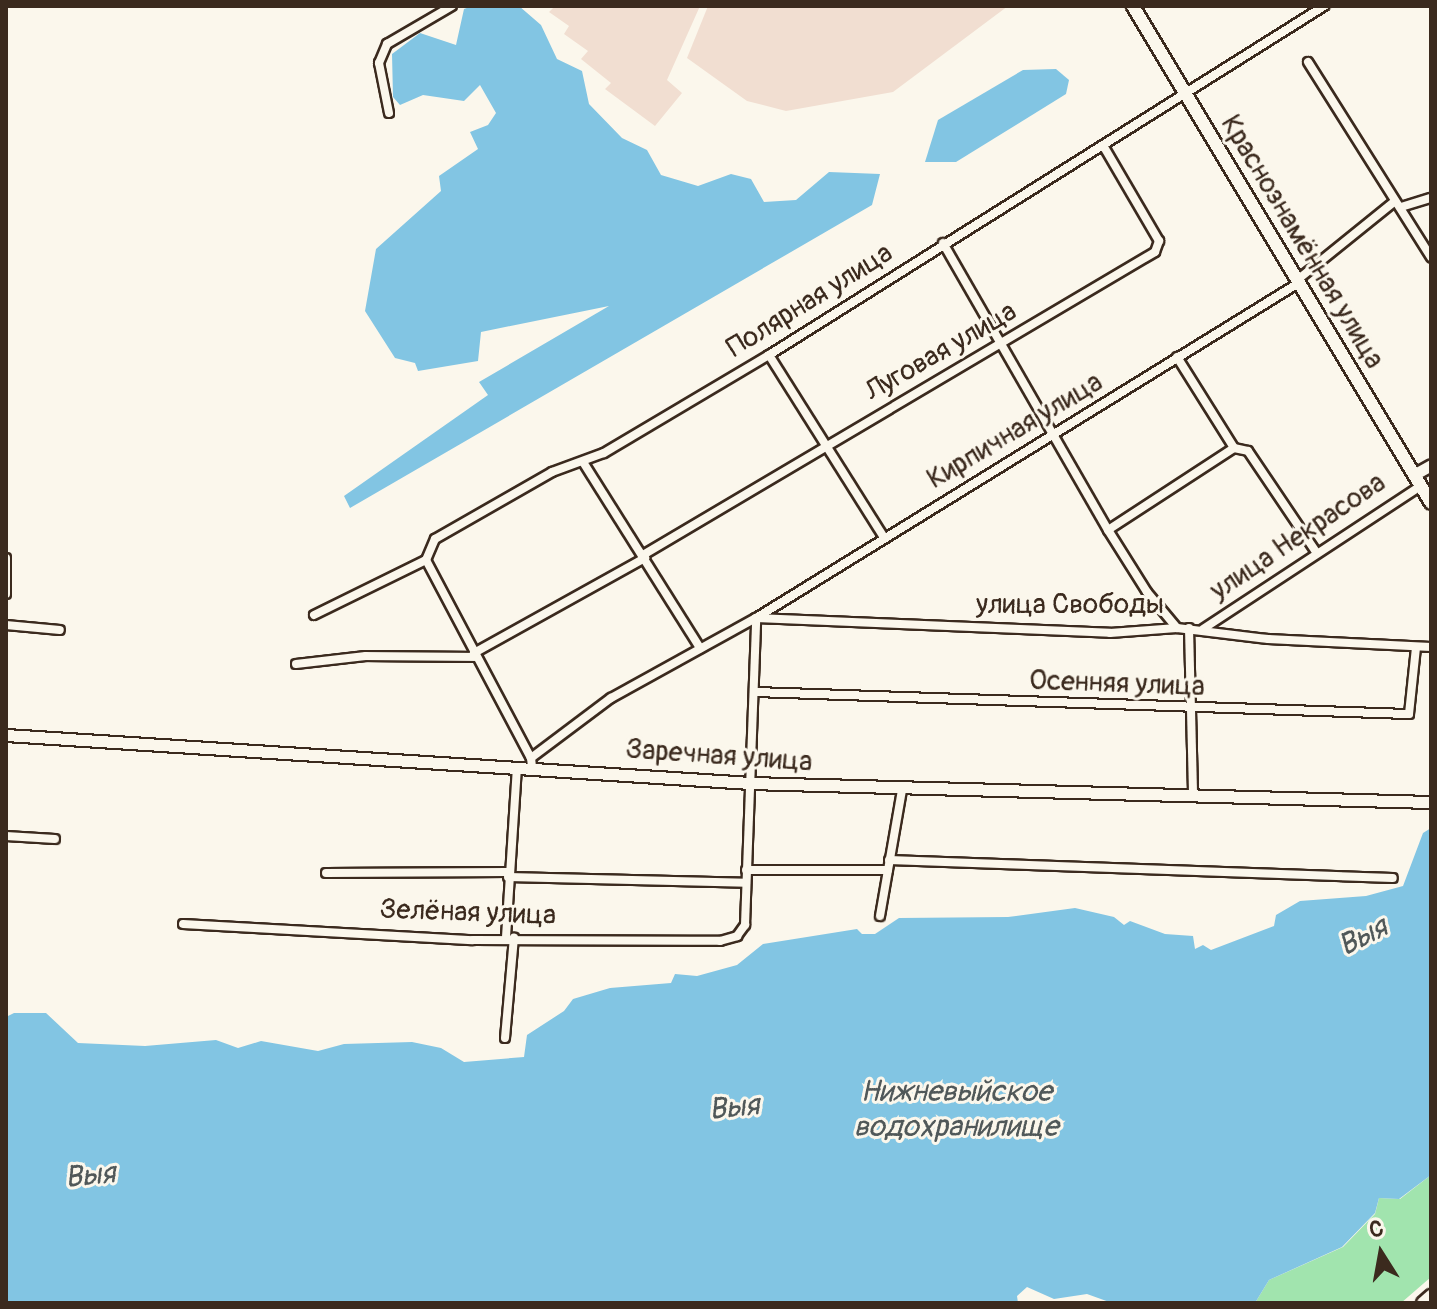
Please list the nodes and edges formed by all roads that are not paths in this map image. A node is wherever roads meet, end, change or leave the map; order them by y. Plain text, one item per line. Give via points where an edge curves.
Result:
1 (452, 6) edge
2 (1133, 6) edge
3 (1324, 6) edge
4 (1308, 62) dead end
5 (1186, 95) junction
6 (389, 113) dead end
7 (1103, 145) junction
8 (1431, 198) edge
9 (1397, 205) junction
10 (943, 243) junction
11 (1431, 257) edge
12 (1297, 283) junction
13 (1001, 342) junction
14 (769, 355) junction
15 (1177, 357) junction
16 (1053, 437) junction
17 (827, 444) junction
18 (1234, 448) junction
19 (583, 462) junction
20 (1431, 465) edge
21 (1418, 480) junction
22 (1431, 503) edge
23 (1108, 530) junction
24 (883, 536) junction
25 (1316, 552) junction
26 (644, 557) junction
27 (6, 558) edge
28 (426, 560) junction
29 (6, 594) edge
30 (314, 615) dead end
31 (756, 618) junction
32 (6, 625) edge
33 (1177, 628) junction
34 (1189, 628) junction
35 (1203, 629) junction
36 (60, 630) dead end
37 (1416, 647) junction
38 (1431, 647) edge
39 (700, 648) junction
40 (475, 655) junction
41 (296, 664) dead end
42 (755, 692) junction
43 (1189, 709) junction
44 (6, 735) edge
45 (532, 762) junction
46 (517, 767) junction
47 (750, 783) junction
48 (902, 790) junction
49 (1193, 795) junction
50 (1431, 802) edge
51 (6, 836) edge
52 (55, 839) dead end
53 (888, 865) junction
54 (746, 870) junction
55 (326, 873) dead end
56 (508, 875) junction
57 (1393, 878) dead end
58 (746, 883) junction
59 (880, 916) dead end
60 (183, 924) dead end
61 (510, 937) junction
62 (505, 1038) dead end
63 (1431, 1296) edge
64 (1423, 1303) edge

1 - 6 street via 387,44 379,63
2 - 5 main road, Краснознамённая улица
3 - 5 street, Полярная улица
4 - 9 street
5 - 7 street, Полярная улица
5 - 12 main road, Краснознамённая улица
7 - 10 street, Полярная улица
7 - 13 street, Луговая улица via 1160,248
8 - 9 street, Кирпичная улица
9 - 11 street
9 - 12 street, Кирпичная улица
10 - 13 street
10 - 14 street, Полярная улица
12 - 15 street, Кирпичная улица
12 - 21 main road, Краснознамённая улица
13 - 16 street
13 - 17 street, Луговая улица
14 - 17 street
14 - 19 street, Полярная улица
15 - 16 street, Кирпичная улица
15 - 18 street
16 - 23 street
16 - 24 street, Кирпичная улица
17 - 24 street
17 - 26 street, Луговая улица
18 - 23 street
18 - 25 street via 1248,451
19 - 26 street
19 - 28 street, Полярная улица via 552,472 435,539
20 - 21 street, улица Некрасова
21 - 22 main road, Краснознамённая улица
21 - 25 street, улица Некрасова
23 - 33 street
24 - 31 street, Кирпичная улица
25 - 35 street, улица Некрасова
26 - 39 street
26 - 40 street, Луговая улица
27 - 29 street
28 - 30 street, Полярная улица
28 - 40 street
31 - 33 street, улица Свободы via 1110,633
31 - 39 street, Кирпичная улица
31 - 42 street
32 - 36 street
33 - 34 street, улица Свободы
34 - 35 street, улица Свободы
34 - 43 street
35 - 37 street, улица Свободы via 1268,639
37 - 38 street, улица Свободы
37 - 43 street, Осенняя улица via 1409,714
39 - 45 street, Кирпичная улица via 611,698
40 - 41 street, Луговая улица via 366,656
40 - 45 street
42 - 43 street, Осенняя улица
42 - 47 street
43 - 49 street
44 - 46 street, Заречная улица
45 - 46 street, Заречная улица
45 - 47 street, Заречная улица
46 - 56 street
47 - 48 street, Заречная улица
47 - 54 street
48 - 49 street, Заречная улица
48 - 53 street
49 - 50 street, Заречная улица
51 - 52 street
53 - 54 street
53 - 57 street
53 - 59 street
54 - 58 street
55 - 56 street
56 - 58 street
56 - 61 street
58 - 61 street, Зелёная улица via 745,925 737,936 720,941
60 - 61 street, Зелёная улица via 473,940
61 - 62 street
63 - 64 main road

